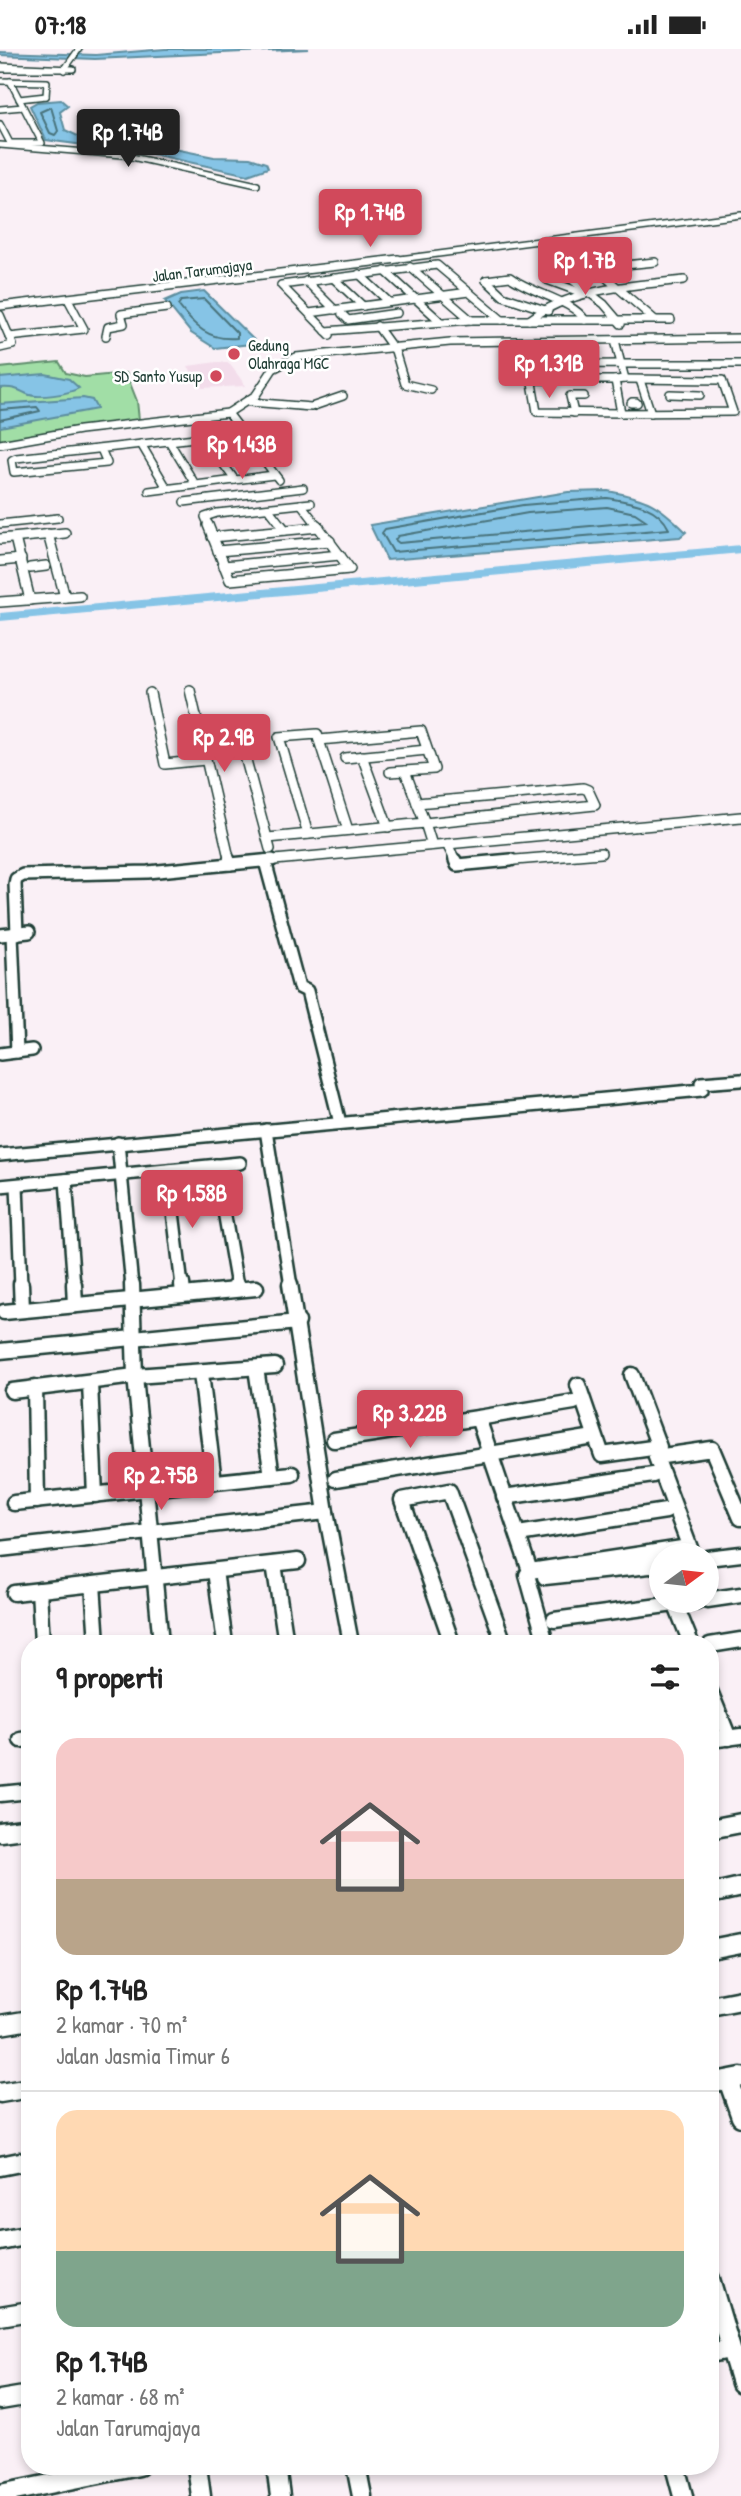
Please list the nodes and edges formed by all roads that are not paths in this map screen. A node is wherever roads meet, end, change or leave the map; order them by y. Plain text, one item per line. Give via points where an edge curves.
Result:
1 (75, 54) edge
2 (0, 68) edge
3 (65, 69) joint
4 (0, 81) edge
5 (9, 81) junction
6 (39, 82) junction
7 (47, 82) joint
8 (46, 96) junction
9 (19, 99) junction
10 (23, 107) junction
11 (0, 109) edge
12 (0, 124) edge
13 (0, 145) edge
14 (257, 185) dead end
15 (741, 215) edge
16 (621, 266) junction
17 (654, 266) dead end
18 (410, 267) junction
19 (385, 271) junction
20 (629, 273) dead end
21 (359, 274) junction
22 (580, 274) dead end
23 (567, 276) junction
24 (662, 276) dead end
25 (333, 278) junction
26 (637, 279) dead end
27 (684, 280) dead end
28 (306, 281) junction
29 (670, 282) junction
30 (645, 285) junction
31 (619, 289) junction
32 (48, 292) dead end
33 (469, 292) junction
34 (587, 294) junction
35 (443, 295) junction
36 (503, 296) junction
37 (415, 299) junction
38 (68, 300) junction
39 (162, 300) dead end
40 (562, 300) junction
41 (512, 302) junction
42 (523, 302) junction
43 (53, 304) junction
44 (0, 306) edge
45 (363, 306) junction
46 (504, 307) dead end
47 (167, 308) junction
48 (393, 308) junction
49 (543, 308) junction
50 (338, 312) junction
51 (309, 313) junction
52 (0, 315) edge
53 (173, 315) dead end
54 (555, 319) junction
55 (620, 319) junction
56 (654, 319) junction
57 (348, 320) junction
58 (471, 320) junction
59 (502, 320) junction
60 (529, 320) junction
61 (586, 320) junction
62 (671, 320) dead end
63 (441, 322) junction
64 (408, 324) junction
65 (377, 326) junction
66 (108, 327) junction
67 (357, 328) junction
68 (84, 329) junction
69 (326, 331) junction
70 (106, 336) dead end
71 (9, 337) junction
72 (333, 337) dead end
73 (623, 338) junction
74 (661, 341) junction
75 (741, 341) edge
76 (502, 342) junction
77 (616, 344) junction
78 (0, 348) edge
79 (393, 348) junction
80 (717, 364) junction
81 (741, 364) edge
82 (512, 365) dead end
83 (529, 365) junction
84 (621, 365) junction
85 (273, 369) junction
86 (625, 379) junction
87 (531, 380) junction
88 (615, 380) junction
89 (640, 380) junction
90 (722, 380) junction
91 (431, 390) dead end
92 (323, 393) dead end
93 (670, 394) dead end
94 (686, 395) junction
95 (700, 395) dead end
96 (343, 396) dead end
97 (557, 396) dead end
98 (570, 396) junction
99 (584, 396) dead end
100 (250, 402) junction
101 (618, 403) junction
102 (633, 403) junction
103 (648, 403) junction
104 (327, 404) junction
105 (737, 412) edge
106 (228, 413) junction
107 (574, 413) junction
108 (621, 413) junction
109 (636, 413) junction
110 (651, 413) junction
111 (696, 413) junction
112 (144, 423) junction
113 (218, 435) dead end
114 (203, 437) junction
115 (169, 441) junction
116 (155, 443) junction
117 (0, 444) edge
118 (141, 444) junction
119 (101, 449) junction
120 (274, 475) junction
121 (235, 480) junction
122 (195, 484) junction
123 (167, 488) junction
124 (303, 488) dead end
125 (286, 490) junction
126 (149, 491) dead end
127 (241, 495) junction
128 (184, 502) dead end
129 (311, 503) dead end
130 (301, 504) junction
131 (268, 508) junction
132 (252, 510) junction
133 (237, 512) junction
134 (58, 518) dead end
135 (0, 524) edge
136 (319, 527) junction
137 (285, 530) junction
138 (268, 532) junction
139 (65, 533) dead end
140 (48, 534) junction
141 (248, 534) junction
142 (212, 537) junction
143 (15, 538) junction
144 (0, 539) edge
145 (330, 541) junction
146 (275, 547) junction
147 (218, 551) junction
148 (340, 555) junction
149 (21, 559) junction
150 (0, 561) edge
151 (282, 561) junction
152 (46, 566) dead end
153 (224, 566) junction
154 (26, 569) junction
155 (290, 576) junction
156 (80, 596) dead end
157 (65, 597) junction
158 (30, 600) junction
159 (0, 603) edge
160 (190, 690) dead end
161 (150, 693) dead end
162 (319, 740) junction
163 (201, 741) junction
164 (427, 750) junction
165 (362, 756) junction
166 (345, 758) dead end
167 (205, 760) junction
168 (405, 771) junction
169 (390, 772) dead end
170 (417, 803) junction
171 (741, 817) edge
172 (425, 823) junction
173 (388, 827) junction
174 (348, 831) junction
175 (308, 834) junction
176 (447, 843) junction
177 (432, 845) junction
178 (601, 853) dead end
179 (265, 861) junction
180 (230, 864) junction
181 (29, 932) dead end
182 (15, 934) junction
183 (0, 935) edge
184 (32, 1050) dead end
185 (17, 1052) junction
186 (0, 1053) edge
187 (741, 1080) edge
188 (340, 1123) junction
189 (266, 1130) junction
190 (118, 1143) junction
191 (0, 1155) edge
192 (240, 1163) dead end
193 (216, 1165) junction
194 (168, 1171) junction
195 (120, 1174) junction
196 (66, 1179) junction
197 (17, 1185) junction
198 (0, 1187) edge
199 (256, 1288) dead end
200 (237, 1289) junction
201 (183, 1294) junction
202 (133, 1300) junction
203 (75, 1305) junction
204 (22, 1310) junction
205 (4, 1312) dead end
206 (298, 1322) junction
207 (133, 1337) junction
208 (0, 1351) edge
209 (275, 1366) dead end
210 (256, 1368) junction
211 (201, 1373) junction
212 (632, 1375) dead end
213 (135, 1376) junction
214 (90, 1383) junction
215 (578, 1385) dead end
216 (35, 1387) junction
217 (12, 1391) dead end
218 (574, 1402) dead end
219 (478, 1417) junction
220 (588, 1439) dead end
221 (334, 1440) dead end
222 (658, 1452) junction
223 (489, 1454) junction
224 (292, 1474) dead end
225 (653, 1475) dead end
226 (272, 1476) junction
227 (336, 1479) dead end
228 (214, 1482) junction
229 (147, 1488) junction
230 (95, 1495) junction
231 (504, 1497) junction
232 (37, 1501) junction
233 (14, 1503) dead end
234 (666, 1511) dead end
235 (326, 1512) junction
236 (741, 1518) edge
237 (151, 1531) junction
238 (518, 1534) junction
239 (684, 1543) edge
240 (0, 1549) edge
241 (741, 1554) edge
242 (649, 1557) edge
243 (719, 1557) edge
244 (298, 1561) dead end
245 (274, 1564) junction
246 (649, 1568) edge
247 (215, 1570) junction
248 (530, 1571) junction
249 (156, 1577) junction
250 (545, 1577) dead end
251 (93, 1584) junction
252 (39, 1590) junction
253 (14, 1593) dead end
254 (741, 1595) edge
255 (719, 1598) edge
256 (649, 1607) edge
257 (679, 1613) edge
258 (554, 1620) dead end
259 (42, 1635) edge
260 (96, 1635) edge
261 (160, 1635) edge
262 (224, 1635) edge
263 (285, 1635) edge
264 (349, 1635) edge
265 (449, 1635) edge
266 (501, 1635) edge
267 (544, 1635) edge
268 (688, 1635) edge
269 (741, 1640) edge
270 (719, 1644) edge
271 (719, 1708) edge
272 (735, 1737) edge
273 (21, 1792) edge
274 (0, 1794) edge
275 (741, 1823) edge
276 (719, 1827) edge
277 (21, 1829) edge
278 (0, 1832) edge
279 (741, 1887) edge
280 (719, 1892) edge
281 (741, 1943) edge
282 (719, 1947) edge
283 (741, 2000) edge
284 (719, 2004) edge
285 (21, 2021) edge
286 (0, 2025) edge
287 (726, 2080) edge
288 (21, 2090) edge
289 (0, 2093) edge
290 (741, 2117) edge
291 (21, 2162) edge
292 (0, 2166) edge
293 (21, 2237) edge
294 (0, 2241) edge
295 (719, 2310) edge
296 (21, 2312) edge
297 (0, 2316) edge
298 (730, 2349) junction
299 (719, 2351) edge
300 (741, 2382) edge
301 (21, 2396) edge
302 (0, 2400) edge
303 (94, 2475) edge
304 (198, 2475) edge
305 (278, 2475) edge
306 (358, 2475) edge
307 (677, 2475) edge
308 (0, 2494) edge
309 (201, 2496) edge
310 (281, 2496) edge
311 (362, 2496) edge
312 (683, 2496) edge

1 - 3 street
2 - 3 street
4 - 5 street
5 - 6 street
5 - 9 street
6 - 7 street
6 - 8 street
7 - 8 street
8 - 9 street
9 - 10 street
10 - 11 street
10 - 12 street via 42,143 9,143
13 - 14 street via 123,155
15 - 38 street, Jalan Tarumajaya
16 - 17 street
16 - 20 street
16 - 31 street via 594,269
18 - 19 street
18 - 33 street via 437,265
18 - 35 street
19 - 21 street
19 - 37 street
21 - 25 street
21 - 48 street
22 - 23 street
23 - 34 street
23 - 34 street via 547,281
24 - 29 street
25 - 28 street
25 - 45 street
26 - 30 street
27 - 29 street
28 - 50 street
28 - 51 street via 281,286
29 - 30 street
30 - 31 street
31 - 34 street
31 - 56 street
32 - 43 street
33 - 35 street
33 - 59 street
34 - 40 street
34 - 55 street
35 - 37 street
35 - 58 street
36 - 40 street via 486,281 510,278 523,288
36 - 41 street
36 - 42 street
37 - 48 street
37 - 63 street
38 - 43 street, Jalan Tarumajaya
38 - 68 street
39 - 47 street
40 - 49 street
40 - 61 street via 580,310
41 - 42 street
41 - 46 street
42 - 49 street
43 - 44 street, Jalan Tarumajaya
45 - 48 street
45 - 50 street
47 - 53 street
47 - 66 street via 121,314 123,324
48 - 57 street
48 - 64 street
49 - 54 street
49 - 60 street
50 - 51 street
50 - 57 street
51 - 69 street
52 - 71 street
54 - 60 street
54 - 61 street
55 - 56 street
55 - 61 street
55 - 73 street
56 - 62 street
57 - 67 street
58 - 59 street
58 - 63 street
59 - 60 street
63 - 64 street
64 - 65 street
65 - 67 street
65 - 79 street
66 - 68 street
66 - 70 street
67 - 69 street
68 - 71 street via 42,329
69 - 72 street
71 - 78 street via 13,346
73 - 74 street
73 - 76 street
74 - 75 street
74 - 77 street
76 - 77 street
76 - 79 street
77 - 84 street
79 - 85 street
79 - 85 street via 296,357
79 - 91 street via 403,383
80 - 81 street
80 - 84 street
80 - 90 street
82 - 83 street
83 - 84 street
83 - 87 street
84 - 86 street
85 - 100 street via 265,388
86 - 88 street
86 - 89 street
87 - 88 street
87 - 107 street via 538,413
88 - 101 street
89 - 90 street
89 - 103 street
90 - 105 street
92 - 104 street
93 - 94 street
94 - 95 street
94 - 111 street
96 - 104 street
97 - 98 street
98 - 99 street
98 - 107 street
100 - 104 street
100 - 106 street
101 - 102 street
101 - 108 street
102 - 103 street
102 - 109 street
103 - 110 street
105 - 111 street
106 - 112 street
106 - 120 street
107 - 108 street
108 - 109 street
109 - 110 street
110 - 111 street
112 - 116 street
112 - 117 street
113 - 114 street
114 - 115 street
114 - 121 street
115 - 116 street
115 - 122 street
116 - 118 street
118 - 119 street
118 - 123 street
119 - 119 street via 107,463 14,472 13,459
120 - 121 street
120 - 125 street
121 - 122 street
122 - 123 street
123 - 126 street
124 - 125 street
125 - 127 street
127 - 128 street
127 - 132 street
129 - 130 street
130 - 131 street
130 - 136 street
131 - 132 street
131 - 137 street
132 - 133 street
133 - 141 street
133 - 142 street via 205,517
134 - 135 street
136 - 137 street
136 - 145 street
137 - 138 street
138 - 141 street
138 - 146 street
139 - 140 street
140 - 143 street
140 - 157 street
141 - 142 street
142 - 147 street
143 - 144 street
143 - 149 street
145 - 146 street
145 - 148 street
146 - 147 street
146 - 151 street
147 - 153 street
148 - 151 street
148 - 155 street via 348,570
149 - 150 street
149 - 154 street
151 - 153 street
151 - 155 street
152 - 154 street
153 - 155 street via 232,581
154 - 158 street
156 - 157 street
157 - 158 street
158 - 159 street
160 - 163 street
161 - 167 street via 165,764
162 - 164 street via 421,731
162 - 174 street
162 - 175 street via 317,734 279,737
163 - 167 street
163 - 175 street via 240,738 269,843
164 - 165 street
164 - 168 street via 434,769
165 - 166 street
165 - 173 street
167 - 180 street
168 - 169 street
168 - 170 street
170 - 172 street
170 - 172 street via 583,788 595,805
171 - 176 street
172 - 173 street
172 - 177 street
173 - 174 street
174 - 175 street
176 - 177 street
176 - 178 street via 457,865
177 - 179 street
179 - 180 street
179 - 188 street via 299,987 307,991
180 - 182 street via 136,873 23,875 15,884
181 - 182 street
182 - 183 street
182 - 185 street
184 - 185 street
185 - 186 street
187 - 188 street via 701,1083 702,1090
188 - 189 street
189 - 190 street
189 - 206 street
190 - 191 street
190 - 195 street
192 - 193 street
193 - 194 street
193 - 200 street
194 - 195 street
194 - 201 street
195 - 196 street
195 - 202 street
196 - 197 street
196 - 203 street
197 - 198 street
197 - 204 street
199 - 200 street
200 - 201 street
201 - 202 street
202 - 203 street
202 - 207 street
203 - 204 street
204 - 205 street
206 - 207 street
206 - 235 street
207 - 208 street
207 - 213 street
209 - 210 street
210 - 211 street
210 - 226 street
211 - 213 street
211 - 228 street
212 - 222 street
213 - 214 street
213 - 229 street
214 - 216 street
214 - 230 street
215 - 222 street via 602,1455
216 - 217 street
216 - 232 street
218 - 219 street
219 - 221 street
219 - 223 street
220 - 223 street
222 - 236 street via 712,1449
222 - 239 street
223 - 227 street
223 - 231 street
224 - 226 street
225 - 231 street
226 - 228 street
228 - 229 street
229 - 230 street
229 - 237 street
230 - 232 street
231 - 238 street
232 - 233 street
234 - 238 street
235 - 237 street
235 - 264 street
237 - 240 street
237 - 249 street
238 - 248 street
241 - 243 street
242 - 248 street
244 - 245 street
245 - 247 street
245 - 263 street
246 - 250 street
247 - 249 street
247 - 262 street
248 - 267 street via 527,1575
249 - 251 street
249 - 261 street
251 - 252 street
251 - 260 street
252 - 253 street
252 - 259 street
254 - 255 street
256 - 258 street
257 - 268 street
265 - 266 street via 402,1500 449,1491
269 - 270 street
271 - 272 street
273 - 274 street
275 - 276 street
277 - 278 street
279 - 280 street
281 - 282 street
283 - 284 street
285 - 286 street
287 - 290 street
288 - 289 street
291 - 292 street
293 - 294 street
295 - 298 street
296 - 297 street
298 - 299 street
298 - 300 street
301 - 302 street
303 - 308 street
304 - 309 street
305 - 310 street
306 - 311 street
307 - 312 street

